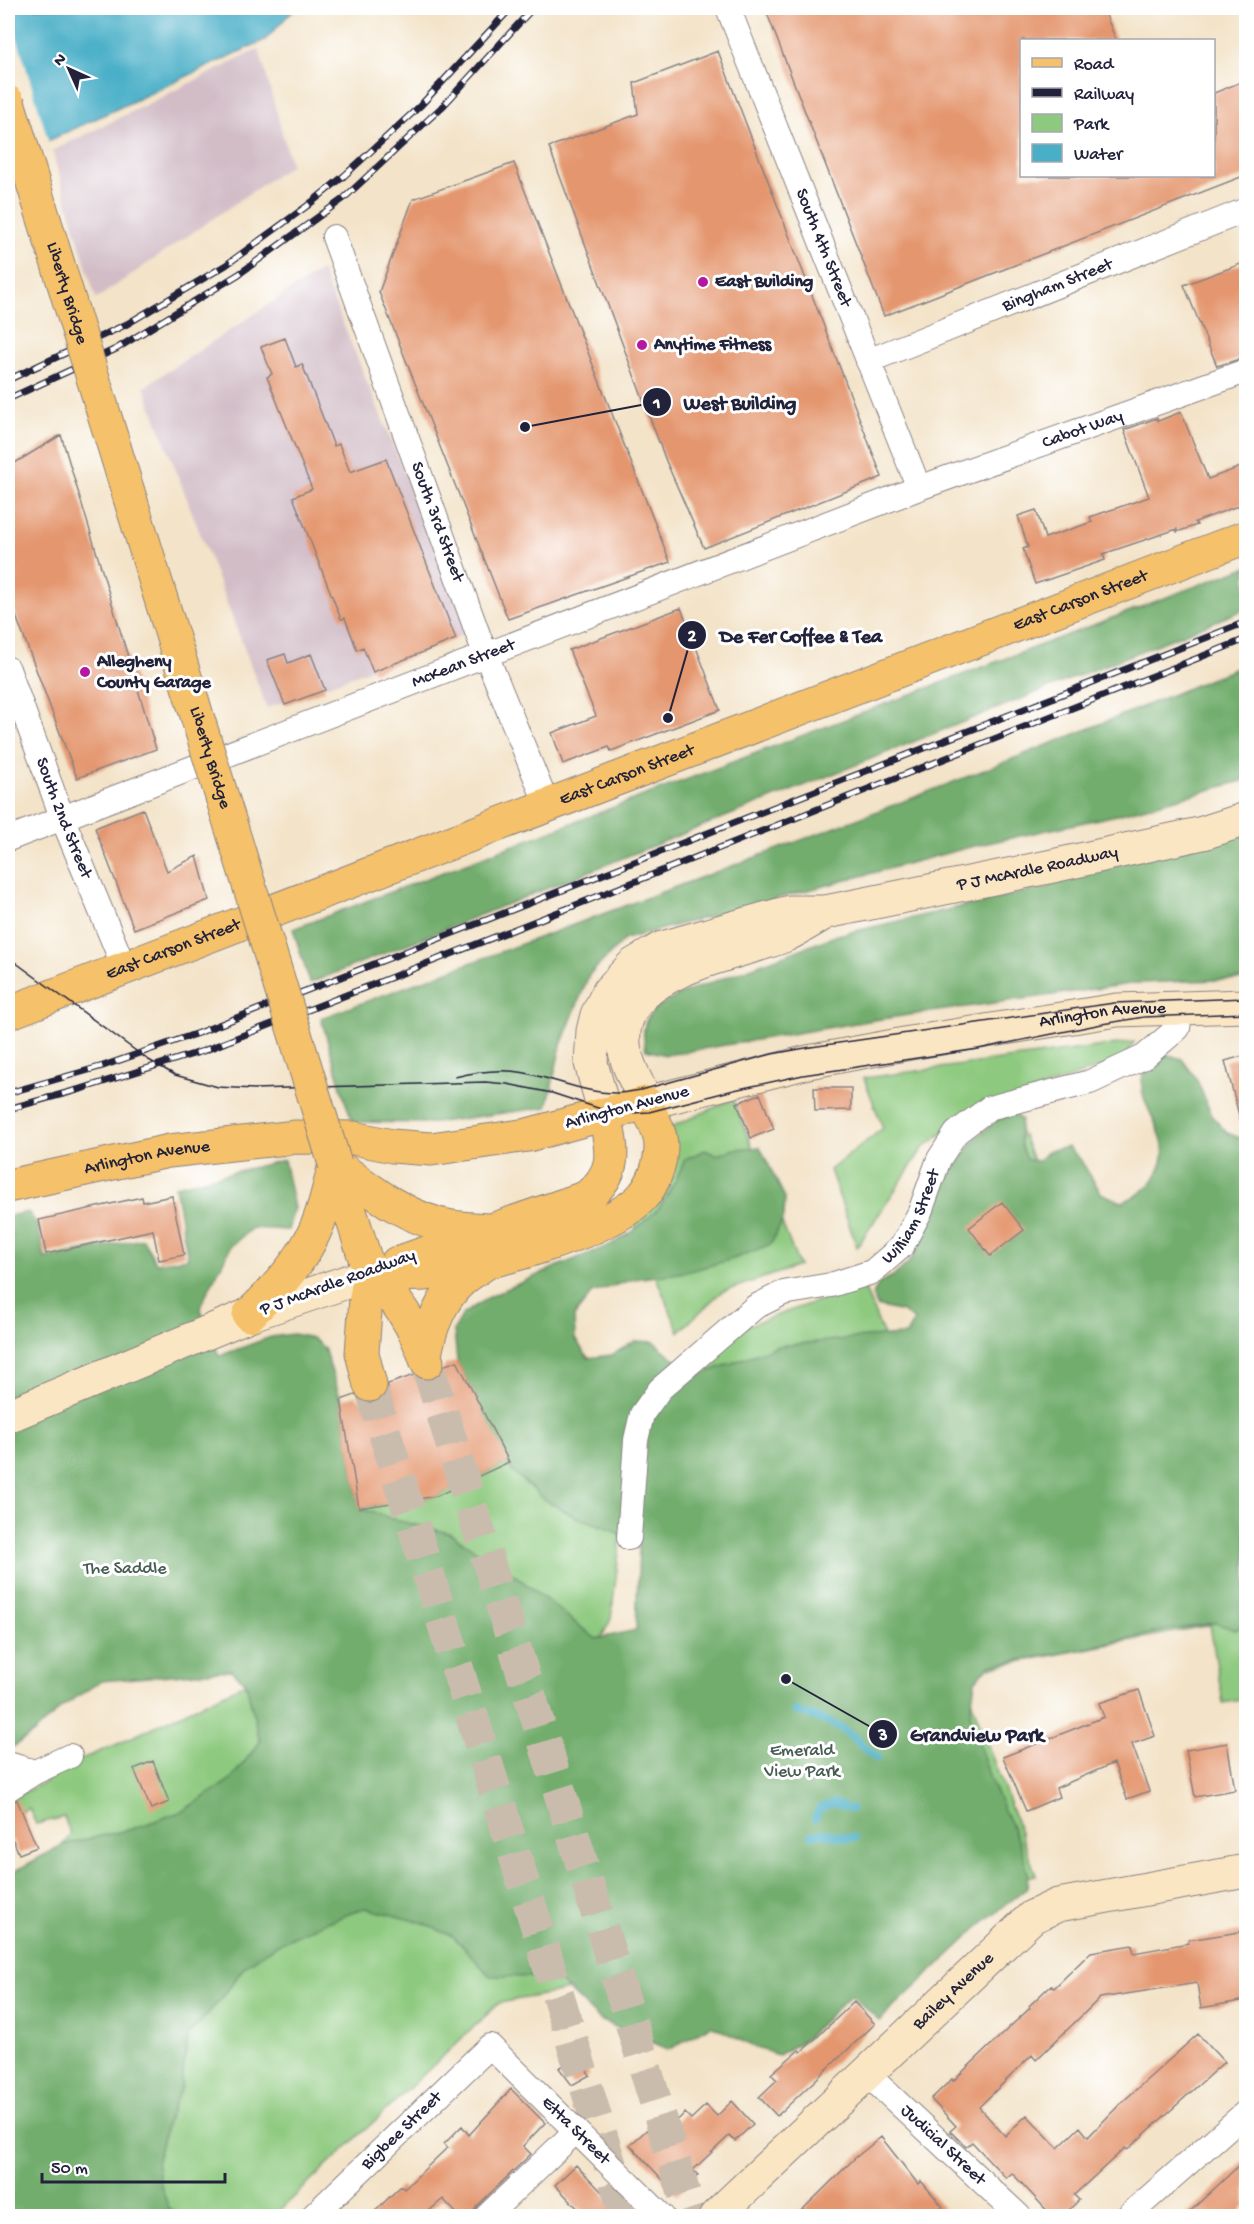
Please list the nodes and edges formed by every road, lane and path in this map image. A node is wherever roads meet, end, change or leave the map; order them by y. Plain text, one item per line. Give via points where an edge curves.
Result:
1 (728, 8) edge
2 (8, 102) edge
3 (1246, 210) edge
4 (334, 237) dead end
5 (868, 362) junction
6 (1246, 371) edge
7 (919, 488) junction
8 (1246, 537) edge
9 (487, 654) junction
10 (8, 669) edge
11 (547, 805) junction
12 (62, 817) junction
13 (1246, 819) edge
14 (8, 838) edge
15 (826, 912) junction
16 (124, 967) junction
17 (1246, 1006) edge
18 (1181, 1008) junction
19 (8, 1013) edge
20 (640, 1089) junction
21 (605, 1114) junction
22 (335, 1164) junction
23 (8, 1186) edge
24 (489, 1230) junction
25 (487, 1262) junction
26 (370, 1274) junction
27 (249, 1315) junction
28 (369, 1385) tunnel mouth
29 (8, 1416) edge
30 (629, 1538) dead end
31 (70, 1756) dead end
32 (8, 1764) edge
33 (35, 1772) junction
34 (8, 1789) edge
35 (1246, 1871) edge
36 (490, 2046) joint
37 (867, 2074) junction
38 (1246, 2112) edge
39 (576, 2131) junction
40 (313, 2217) edge
41 (487, 2217) edge
42 (662, 2217) edge
43 (716, 2217) edge
44 (1019, 2217) edge
45 (1128, 2217) edge

1 - 5 street, South 4th Street
2 - 22 main road, Liberty Bridge, bridge
3 - 5 street, Bingham Street
4 - 9 street, South 3rd Street
5 - 7 street, South 4th Street
6 - 7 street, Cabot Way
7 - 9 street, McKean Street
8 - 11 main road, East Carson Street
9 - 11 street, South 3rd Street
9 - 12 street, McKean Street
10 - 12 street, South 2nd Street
11 - 16 main road, East Carson Street
12 - 14 street, McKean Street
12 - 16 street, South 2nd Street
13 - 15 main road, P J McArdle Roadway via 1203,833
15 - 20 main road, P J McArdle Roadway via 786,935 689,967 647,990 629,1016 624,1033 625,1051
15 - 21 main road, P J McArdle Roadway via 790,912 662,948 633,965 609,991 597,1015 591,1042 591,1063
16 - 19 main road, East Carson Street
17 - 18 main road, Arlington Avenue
18 - 20 main road, Arlington Avenue via 1117,1010
18 - 30 street, William Street via 1178,1028 1144,1057 1090,1082 989,1108 956,1133 939,1159 920,1212 902,1246 872,1272 831,1285 783,1293 755,1307 660,1389 642,1414 636,1440
20 - 21 main road, Arlington Avenue
20 - 25 main road, P J McArdle Roadway via 661,1140 657,1169 642,1197 601,1223
21 - 23 main road, Arlington Avenue via 528,1135 431,1149 392,1146 354,1137 296,1137 169,1151
21 - 24 main road, P J McArdle Roadway via 612,1159 600,1186 587,1197
22 - 24 main road via 402,1209 429,1221
22 - 26 main road, Liberty Bridge
22 - 27 main road via 312,1238 292,1269
24 - 26 main road, P J McArdle Roadway
25 - 26 main road via 425,1274
25 - 26 main road via 462,1279 447,1298 428,1339 427,1362 402,1307
26 - 27 main road, P J McArdle Roadway
26 - 28 main road via 362,1353
27 - 29 main road, P J McArdle Roadway
31 - 33 street
32 - 33 street
33 - 34 street
35 - 37 main road, Bailey Avenue via 1058,1905 1032,1917
36 - 39 street, Etta Street
36 - 40 street, Bigbee Street
37 - 43 main road, Bailey Avenue
37 - 44 street, Judicial Street
38 - 45 street
39 - 41 street
39 - 42 street, Etta Street

